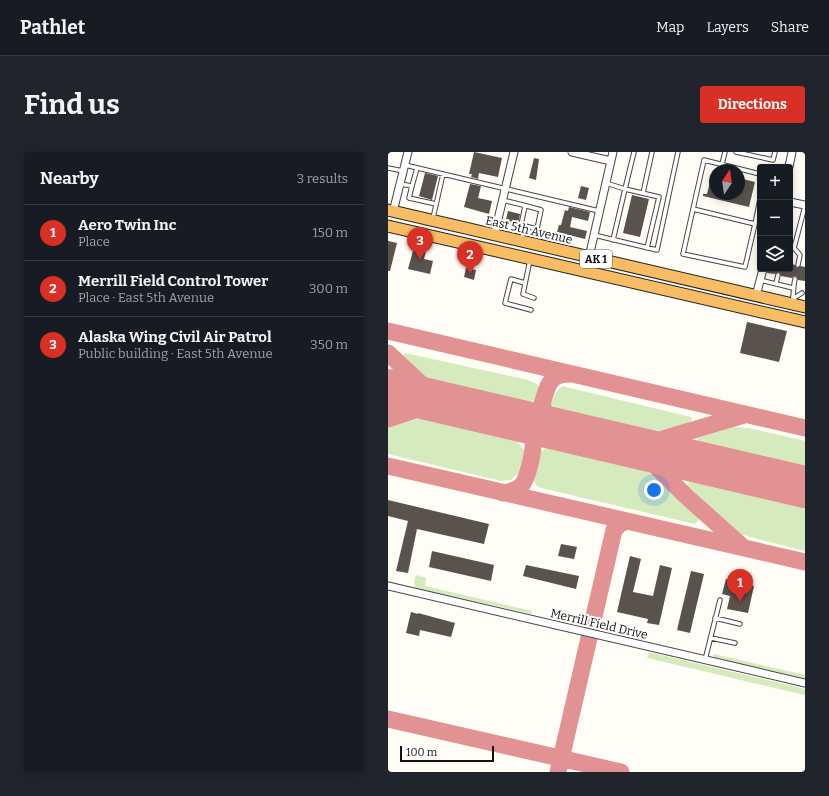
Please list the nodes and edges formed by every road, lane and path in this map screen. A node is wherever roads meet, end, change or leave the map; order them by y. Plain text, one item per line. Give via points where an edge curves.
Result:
1 (408, 152) edge
2 (514, 152) edge
3 (572, 152) edge
4 (613, 152) edge
5 (634, 152) edge
6 (652, 152) edge
7 (678, 152) edge
8 (725, 152) edge
9 (736, 152) edge
10 (775, 152) edge
11 (792, 152) edge
12 (611, 161) junction
13 (722, 164) joint
14 (790, 164) edge
15 (388, 168) edge
16 (404, 168) junction
17 (417, 168) junction
18 (745, 170) edge
19 (757, 173) edge
20 (443, 174) junction
21 (606, 183) junction
22 (400, 184) junction
23 (412, 186) junction
24 (625, 189) junction
25 (505, 190) junction
26 (643, 193) junction
27 (658, 196) junction
28 (668, 199) junction
29 (502, 200) junction
30 (760, 200) edge
31 (793, 203) edge
32 (436, 204) junction
33 (525, 206) junction
34 (805, 206) edge
35 (693, 209) junction
36 (390, 211) edge
37 (599, 211) junction
38 (432, 221) junction
39 (755, 224) junction
40 (388, 226) edge
41 (524, 226) junction
42 (594, 235) junction
43 (494, 236) junction
44 (613, 240) junction
45 (521, 242) junction
46 (793, 245) edge
47 (647, 248) junction
48 (793, 249) edge
49 (589, 257) junction
50 (530, 258) junction
51 (798, 265) dead end
52 (762, 272) edge
53 (778, 275) dead end
54 (795, 279) dead end
55 (760, 280) junction
56 (525, 282) junction
57 (776, 283) junction
58 (793, 288) junction
59 (802, 293) dead end
60 (756, 296) junction
61 (534, 298) dead end
62 (793, 301) junction
63 (805, 307) edge
64 (531, 310) dead end
65 (805, 322) edge
66 (388, 586) edge
67 (720, 600) dead end
68 (715, 618) junction
69 (740, 624) dead end
70 (711, 638) junction
71 (735, 643) dead end
72 (705, 660) junction
73 (805, 683) edge

1 - 16 street
2 - 25 street
3 - 12 street
4 - 12 street
5 - 24 lane
6 - 26 lane
7 - 28 lane
8 - 13 lane
9 - 10 lane via 773,160
11 - 14 street
12 - 21 street
13 - 35 lane via 704,160
15 - 16 lane
16 - 17 lane
16 - 22 street
17 - 20 lane
17 - 23 lane
18 - 19 lane
20 - 25 lane
20 - 32 lane
21 - 24 lane
21 - 37 street
22 - 23 lane
22 - 36 street
23 - 32 lane via 410,198
24 - 26 lane
24 - 44 lane
25 - 29 street
25 - 37 lane
26 - 27 lane
27 - 28 lane
27 - 47 lane
28 - 47 lane via 657,250
29 - 33 lane
29 - 43 street
30 - 39 lane
31 - 34 street
32 - 38 lane
33 - 41 lane via 521,225
33 - 41 lane via 541,210 537,228
34 - 46 lane
35 - 39 lane
35 - 39 lane via 683,254 745,267
36 - 38 highway, East 5th Avenue / AK 1
37 - 42 street
38 - 43 highway, East 5th Avenue / AK 1
40 - 50 highway, AK 1
41 - 45 lane
42 - 44 lane
42 - 49 street
43 - 45 highway, East 5th Avenue / AK 1
44 - 47 lane
45 - 49 highway, East 5th Avenue / AK 1
48 - 51 lane via 800,255
49 - 60 highway, East 5th Avenue / AK 1
50 - 56 lane
50 - 65 highway, AK 1
52 - 55 street
53 - 57 lane
54 - 58 lane
55 - 57 lane
55 - 60 street
56 - 61 lane via 523,294
56 - 64 lane via 511,279 505,303
57 - 58 lane
58 - 62 lane
59 - 62 lane
60 - 62 highway, East 5th Avenue / AK 1
62 - 63 highway, East 5th Avenue / AK 1
66 - 72 street, Merrill Field Drive
67 - 68 lane
68 - 69 lane
68 - 70 lane
70 - 71 lane
70 - 72 lane
72 - 73 street, Merrill Field Drive

